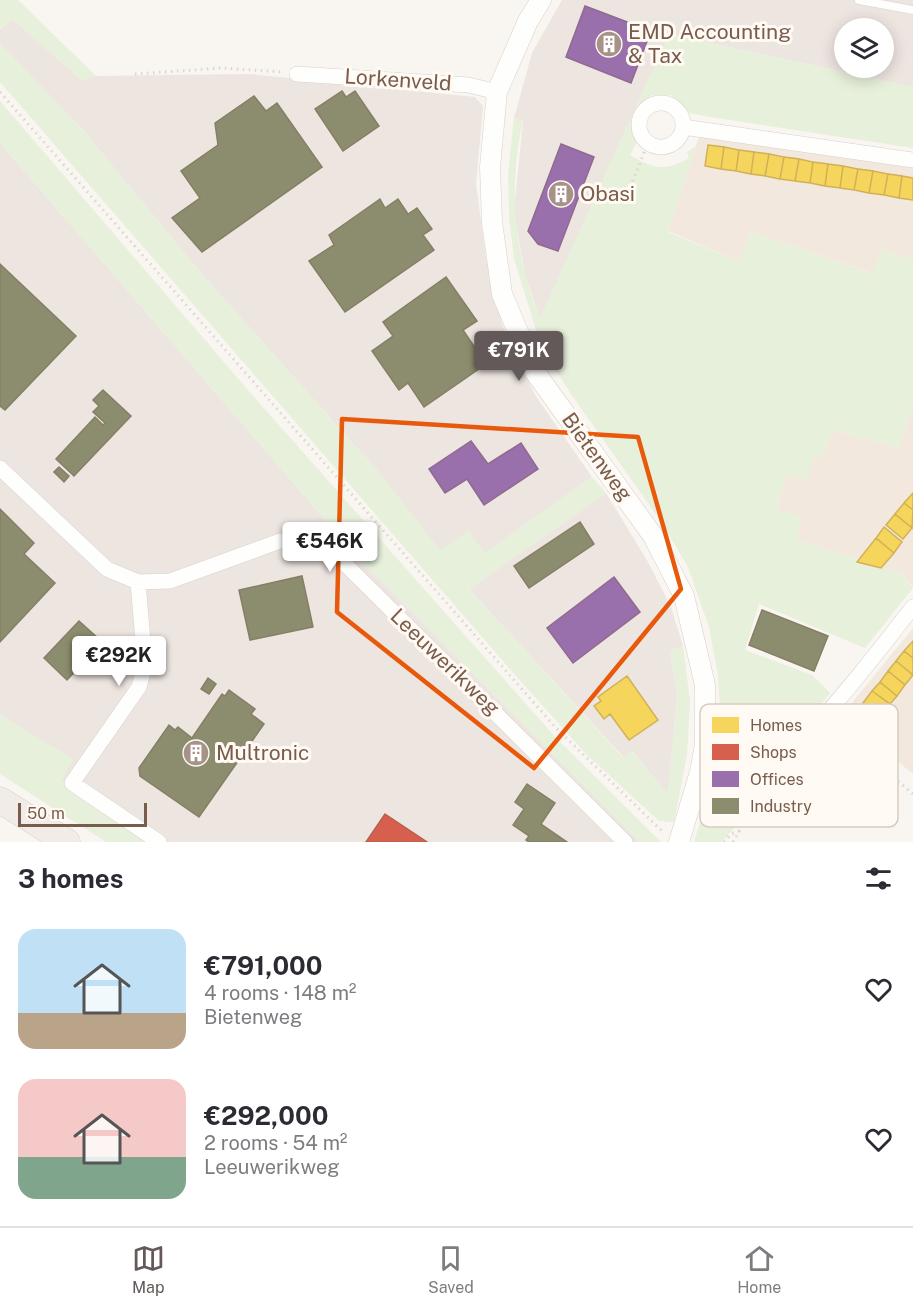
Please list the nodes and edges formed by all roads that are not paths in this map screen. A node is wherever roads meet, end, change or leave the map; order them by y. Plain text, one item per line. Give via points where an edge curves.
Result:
1 (541, 0) edge
2 (859, 0) edge
3 (913, 10) edge
4 (297, 74) road end
5 (497, 92) junction
6 (683, 127) junction
7 (913, 160) edge
8 (0, 468) edge
9 (138, 582) junction
10 (913, 607) edge
11 (705, 704) edge
12 (833, 704) edge
13 (700, 772) edge
14 (0, 801) edge
15 (672, 838) edge
16 (67, 842) edge
17 (159, 842) edge
18 (625, 842) edge

1 - 5 street, Bietenweg
2 - 3 lane
4 - 5 street, Lorkenveld via 469,85
5 - 11 street, Bietenweg via 490,167 492,222 502,294 535,372 653,536 684,596 705,685
6 - 6 street via 672,145 658,147 641,134 639,120 642,113 661,102 680,112
6 - 7 street
8 - 9 street, Leeuwerikweg via 107,569
9 - 17 street via 145,665 139,687 72,783
9 - 18 street, Leeuwerikweg via 170,582 280,541 306,542 329,549
10 - 12 street
13 - 15 street, Bietenweg
14 - 16 highway

